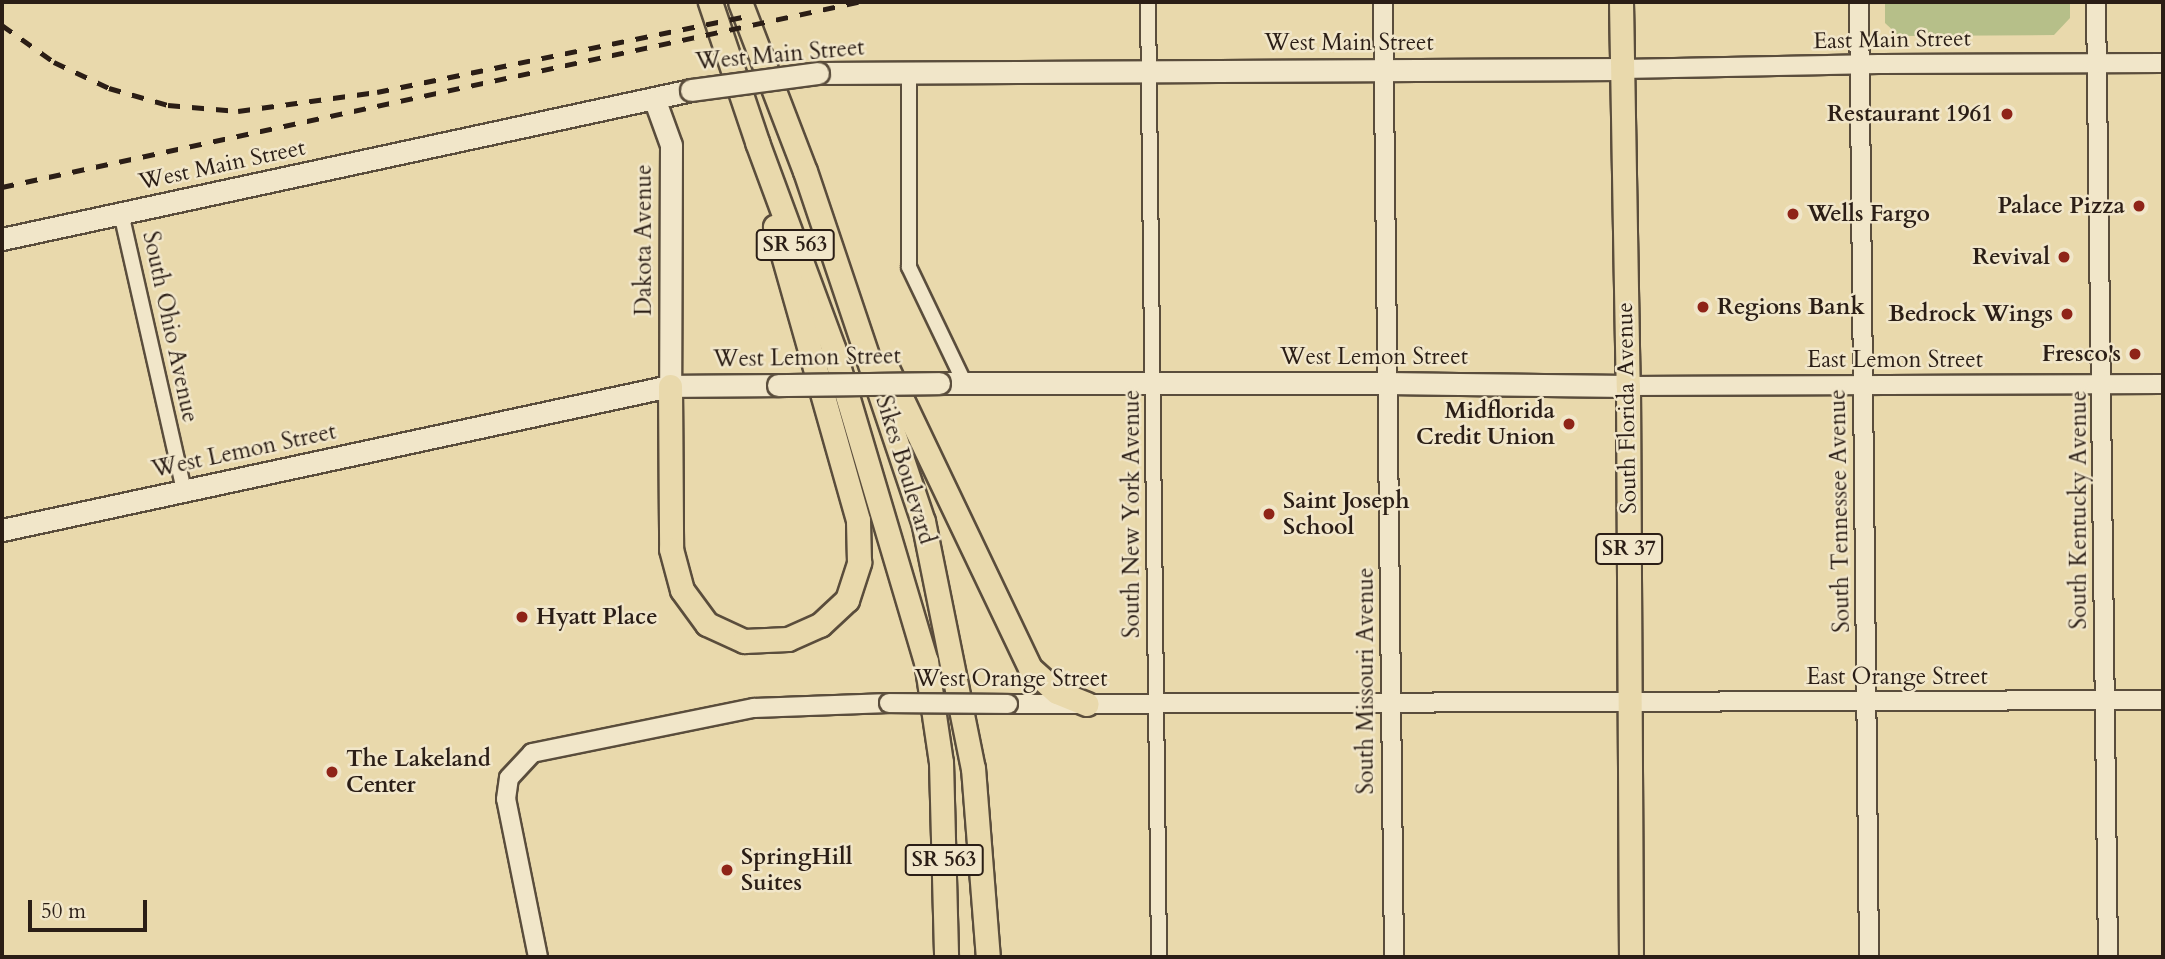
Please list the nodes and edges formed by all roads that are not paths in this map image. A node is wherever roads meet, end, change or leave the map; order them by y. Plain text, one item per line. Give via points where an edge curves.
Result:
1 (710, 2) edge
2 (740, 2) edge
3 (1148, 2) edge
4 (1383, 2) edge
5 (1621, 2) edge
6 (1859, 2) edge
7 (2096, 2) edge
8 (2098, 62) junction
9 (2163, 63) edge
10 (1859, 65) junction
11 (1385, 69) junction
12 (1622, 69) junction
13 (1148, 71) junction
14 (909, 72) junction
15 (654, 98) junction
16 (757, 142) junction
17 (121, 213) junction
18 (2, 239) edge
19 (843, 281) junction
20 (1154, 383) junction
21 (1387, 383) junction
22 (2103, 383) junction
23 (965, 384) junction
24 (2163, 384) edge
25 (1863, 385) junction
26 (670, 386) junction
27 (1628, 386) junction
28 (184, 491) junction
29 (2, 530) edge
30 (2105, 700) junction
31 (2163, 700) edge
32 (1868, 702) junction
33 (1631, 703) junction
34 (1087, 704) junction
35 (1156, 704) junction
36 (1390, 704) junction
37 (538, 957) edge
38 (946, 957) edge
39 (988, 957) edge
40 (1159, 957) edge
41 (1394, 957) edge
42 (1631, 957) edge
43 (1869, 957) edge
44 (2108, 957) edge

1 - 16 main road, Sikes Boulevard / SR 563
2 - 19 main road, Sikes Boulevard / SR 563
3 - 13 street, South New York Avenue
4 - 11 street, South Missouri Avenue
5 - 12 main road, South Florida Avenue
6 - 10 street, South Tennessee Avenue
7 - 8 street, South Kentucky Avenue
8 - 9 street, East Main Street
8 - 10 street, East Main Street
8 - 22 street, South Kentucky Avenue
10 - 12 street, East Main Street
10 - 25 street, South Tennessee Avenue
11 - 12 main road, West Main Street
11 - 13 main road, West Main Street
11 - 21 street, South Missouri Avenue
12 - 27 main road, South Florida Avenue / SR 37
13 - 14 main road, West Main Street
13 - 20 street, South New York Avenue
14 - 15 main road, West Main Street, bridge via 818,73
14 - 23 street via 909,267
15 - 17 main road, West Main Street
15 - 26 main road, Dakota Avenue via 671,145
16 - 26 main road via 779,243 858,520 859,562 847,600 820,625 788,639 744,641 707,624 682,590 671,550
16 - 38 main road, Sikes Boulevard / SR 563 via 833,348 926,661 941,762
17 - 18 main road, West Main Street
17 - 28 street, South Ohio Avenue
19 - 34 main road via 1030,668 1057,692
19 - 39 main road, Sikes Boulevard / SR 563 via 923,521 952,650 973,768
20 - 21 main road, West Lemon Street
20 - 23 main road, West Lemon Street
20 - 35 street, South New York Avenue
21 - 27 main road, West Lemon Street
21 - 36 street, South Missouri Avenue
22 - 24 street, East Lemon Street
22 - 25 street, East Lemon Street
22 - 30 street, South Kentucky Avenue
23 - 26 main road, West Lemon Street, bridge
25 - 27 street, East Lemon Street
25 - 32 street, South Tennessee Avenue
26 - 28 main road, West Lemon Street
27 - 33 main road, South Florida Avenue / SR 37
28 - 29 main road, West Lemon Street
30 - 31 street, East Orange Street
30 - 32 street, East Orange Street
30 - 44 street, South Kentucky Avenue
32 - 33 street, East Orange Street
32 - 43 street, South Tennessee Avenue
33 - 36 street, West Orange Street
33 - 42 main road, South Florida Avenue / SR 37
34 - 35 street, West Orange Street
34 - 37 street, West Orange Street, bridge via 754,708 532,753 509,778 506,789
35 - 36 street, West Orange Street
35 - 40 street, South New York Avenue
36 - 41 street, South Missouri Avenue

